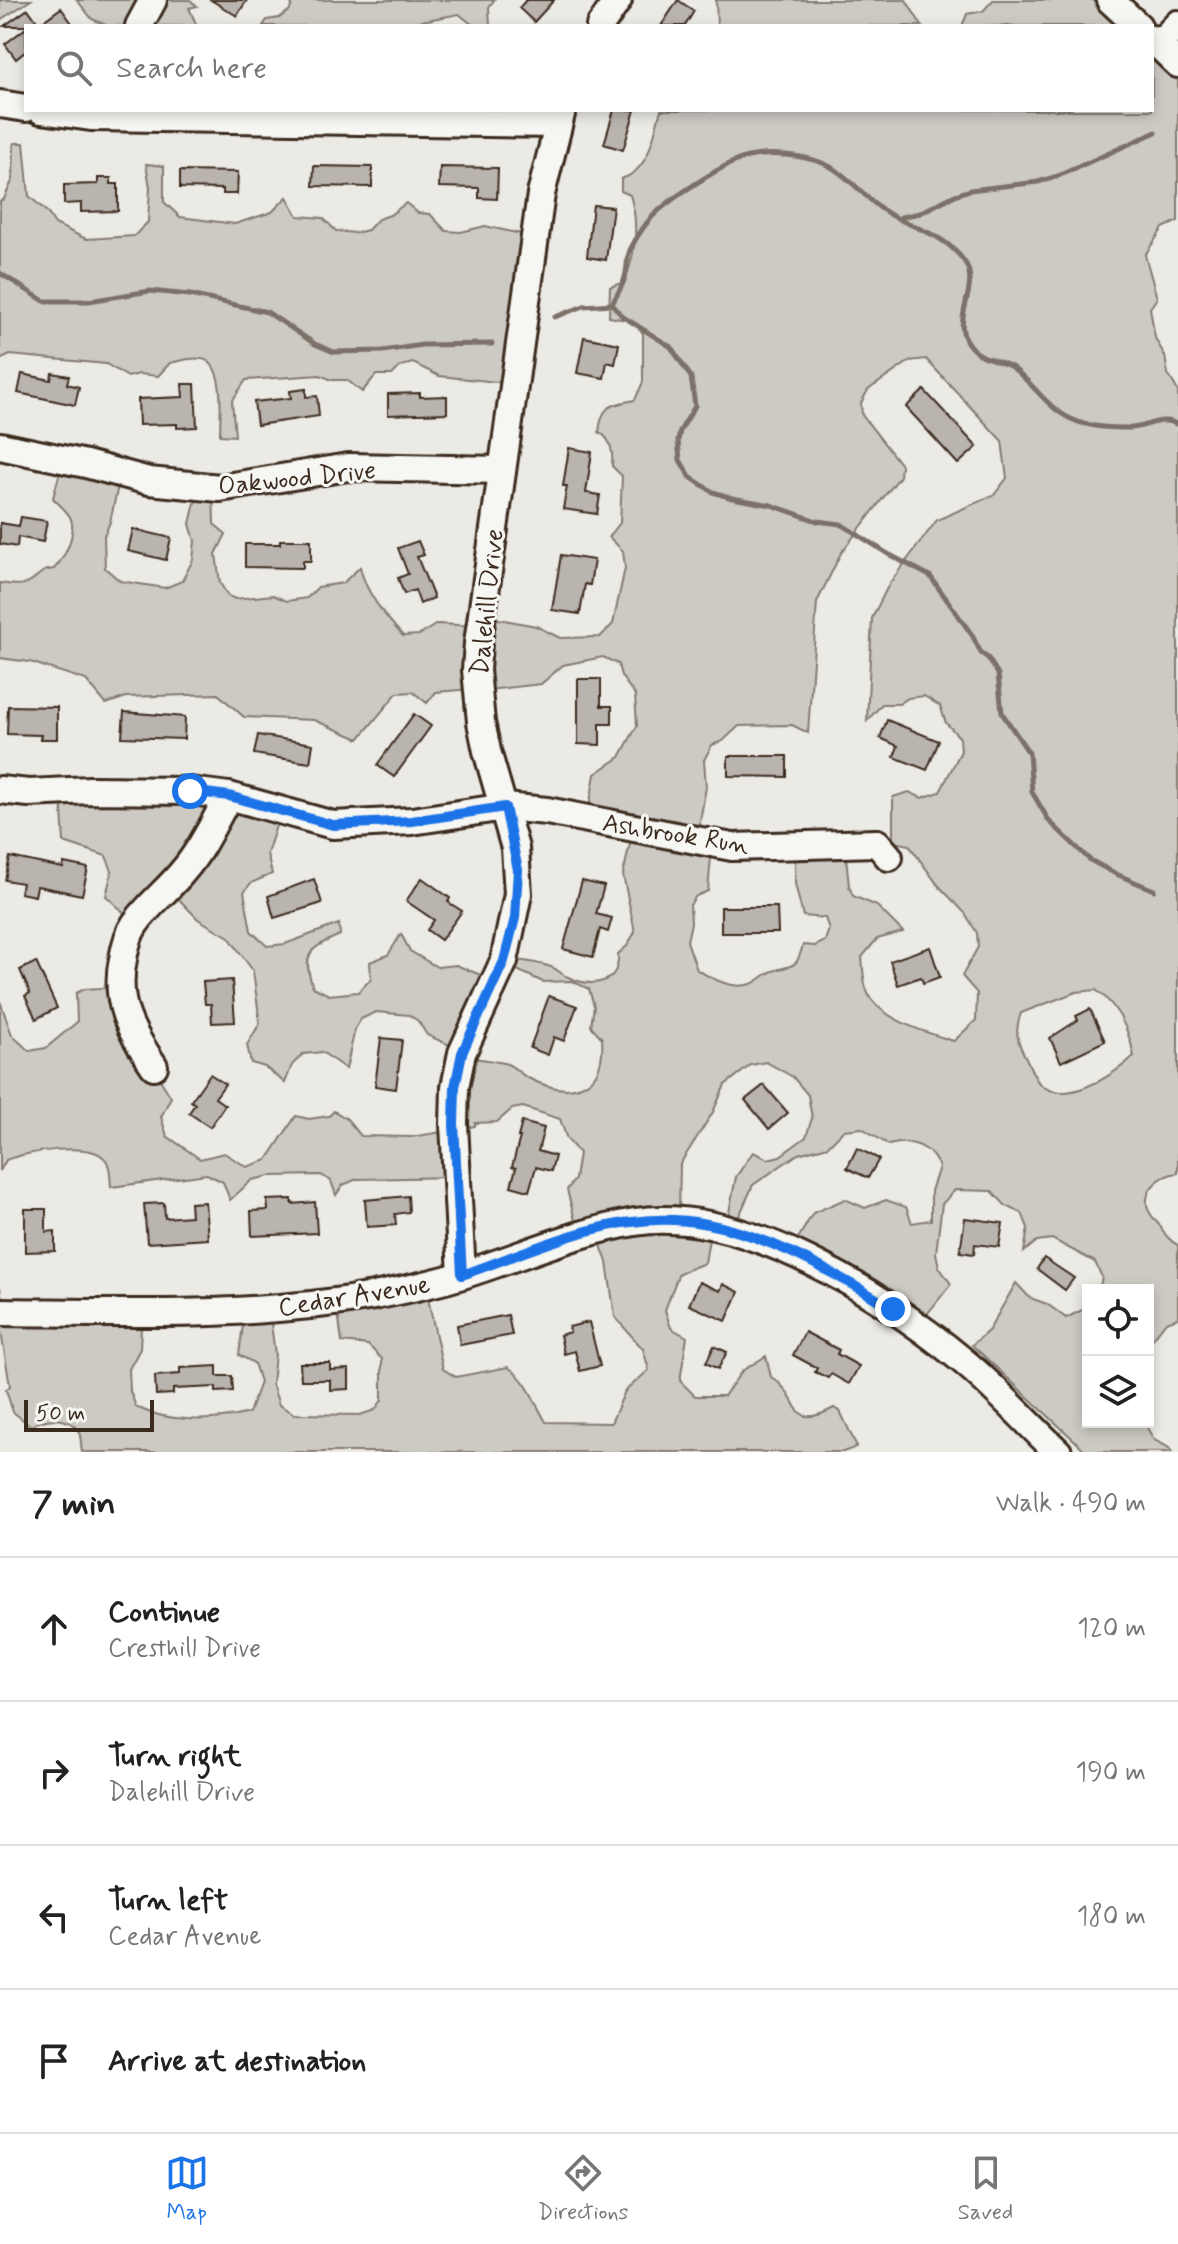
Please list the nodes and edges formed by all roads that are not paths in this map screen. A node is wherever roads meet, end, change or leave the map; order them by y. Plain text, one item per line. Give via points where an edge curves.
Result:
1 (153, 0) edge
2 (618, 0) edge
3 (1110, 0) edge
4 (140, 24) edge
5 (601, 24) edge
6 (1136, 24) edge
7 (1178, 24) edge
8 (1155, 42) edge
9 (1178, 64) edge
10 (0, 104) edge
11 (24, 108) edge
12 (67, 112) edge
13 (93, 114) edge
14 (560, 117) edge
15 (0, 446) edge
16 (502, 470) junction
17 (0, 790) edge
18 (229, 796) junction
19 (505, 807) junction
20 (889, 857) dead end
21 (154, 1066) dead end
22 (462, 1275) junction
23 (0, 1312) edge
24 (1058, 1452) edge

1 - 4 street
2 - 5 street
3 - 6 street
7 - 8 street
8 - 9 street
10 - 11 street
12 - 13 street
13 - 14 street
14 - 16 street, Dalehill Drive via 541,194
15 - 16 street, Oakwood Drive via 149,481 220,488 348,467
16 - 19 street, Dalehill Drive via 476,670 487,751
17 - 18 street via 171,790
18 - 19 street via 333,825 412,821
18 - 21 street via 201,846 133,927 126,945 119,986 123,1012
19 - 20 street, Ashbrook Run via 732,847 877,843
19 - 22 street, Dalehill Drive via 518,870 515,918 504,961 462,1053 455,1087
22 - 23 street, Cedar Avenue via 339,1301 228,1313
22 - 24 street, Cedar Avenue via 572,1237 640,1221 674,1220 736,1233 804,1259 893,1309 965,1362

